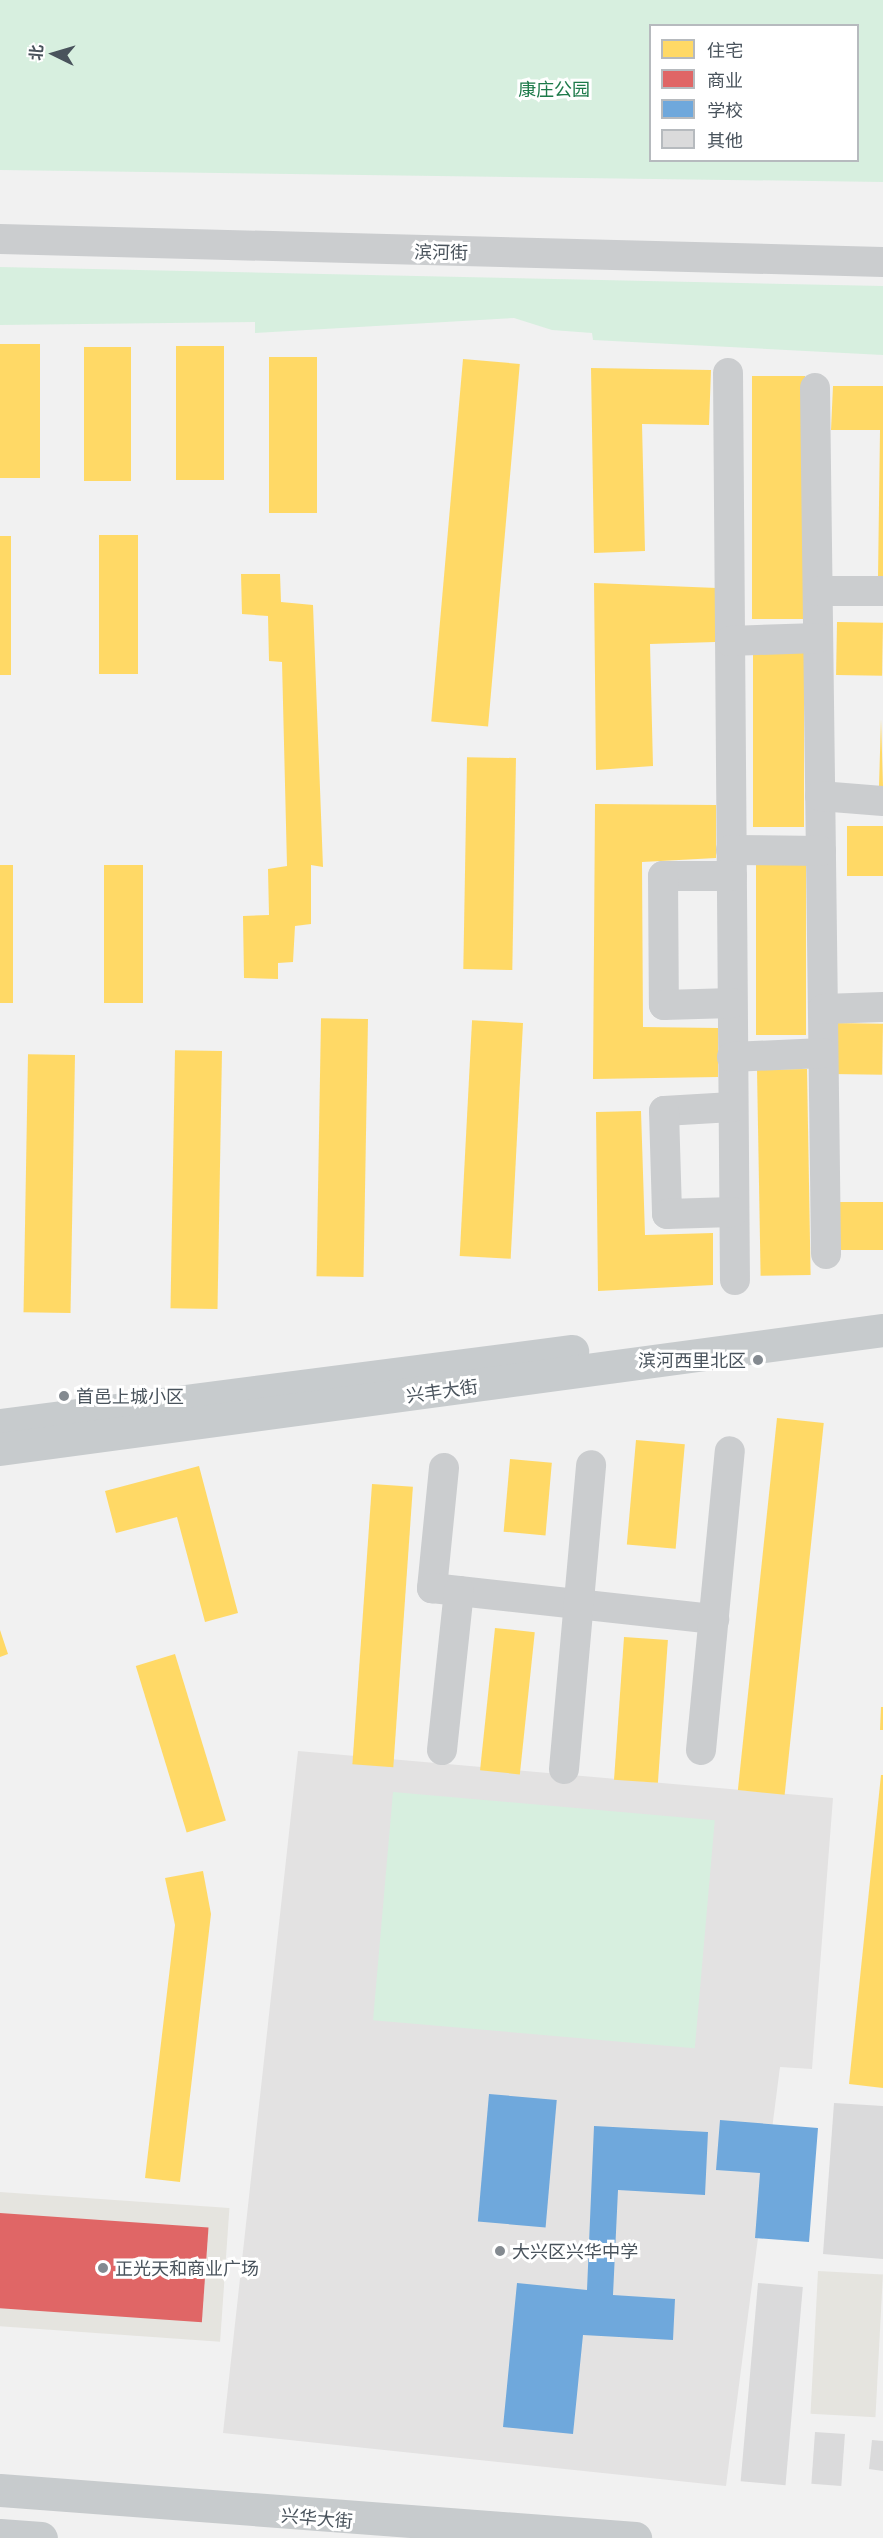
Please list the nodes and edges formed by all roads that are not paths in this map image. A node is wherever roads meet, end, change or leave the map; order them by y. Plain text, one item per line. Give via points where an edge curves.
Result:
1 (0, 239) edge
2 (883, 262) edge
3 (728, 373) dead end
4 (815, 388) dead end
5 (818, 591) junction
6 (883, 591) edge
7 (818, 639) junction
8 (730, 641) junction
9 (820, 796) junction
10 (883, 801) edge
11 (821, 851) junction
12 (731, 863) junction
13 (732, 1003) junction
14 (883, 1007) edge
15 (823, 1009) junction
16 (823, 1053) junction
17 (732, 1057) junction
18 (732, 1107) junction
19 (733, 1212) junction
20 (825, 1254) dead end
21 (735, 1280) dead end
22 (883, 1310) edge
23 (883, 1330) edge
24 (0, 1425) edge
25 (0, 1449) edge
26 (730, 1451) dead end
27 (591, 1465) dead end
28 (444, 1468) dead end
29 (459, 1591) junction
30 (578, 1604) junction
31 (714, 1619) junction
32 (442, 1750) dead end
33 (701, 1750) dead end
34 (564, 1769) dead end
35 (0, 2490) edge
36 (0, 2535) edge
37 (41, 2538) edge
38 (635, 2538) edge

1 - 2 street, 滨河街
3 - 8 street
4 - 5 street
5 - 6 street
5 - 7 street
7 - 8 street
7 - 9 street
8 - 12 street
9 - 10 street
9 - 11 street
11 - 12 street
11 - 15 street
12 - 13 street
12 - 13 street via 663,876 664,1005
13 - 17 street
14 - 15 street
15 - 16 street
16 - 17 street
16 - 20 street
17 - 18 street
18 - 19 street
18 - 19 street via 664,1111 667,1214
19 - 21 street
22 - 24 main road, 兴丰大街
23 - 25 main road, 兴丰大街
26 - 31 street
27 - 30 street
28 - 29 street via 432,1588
29 - 30 street
29 - 32 street
30 - 31 street
30 - 34 street
31 - 33 street
35 - 38 main road, 兴华大街
36 - 37 main road

